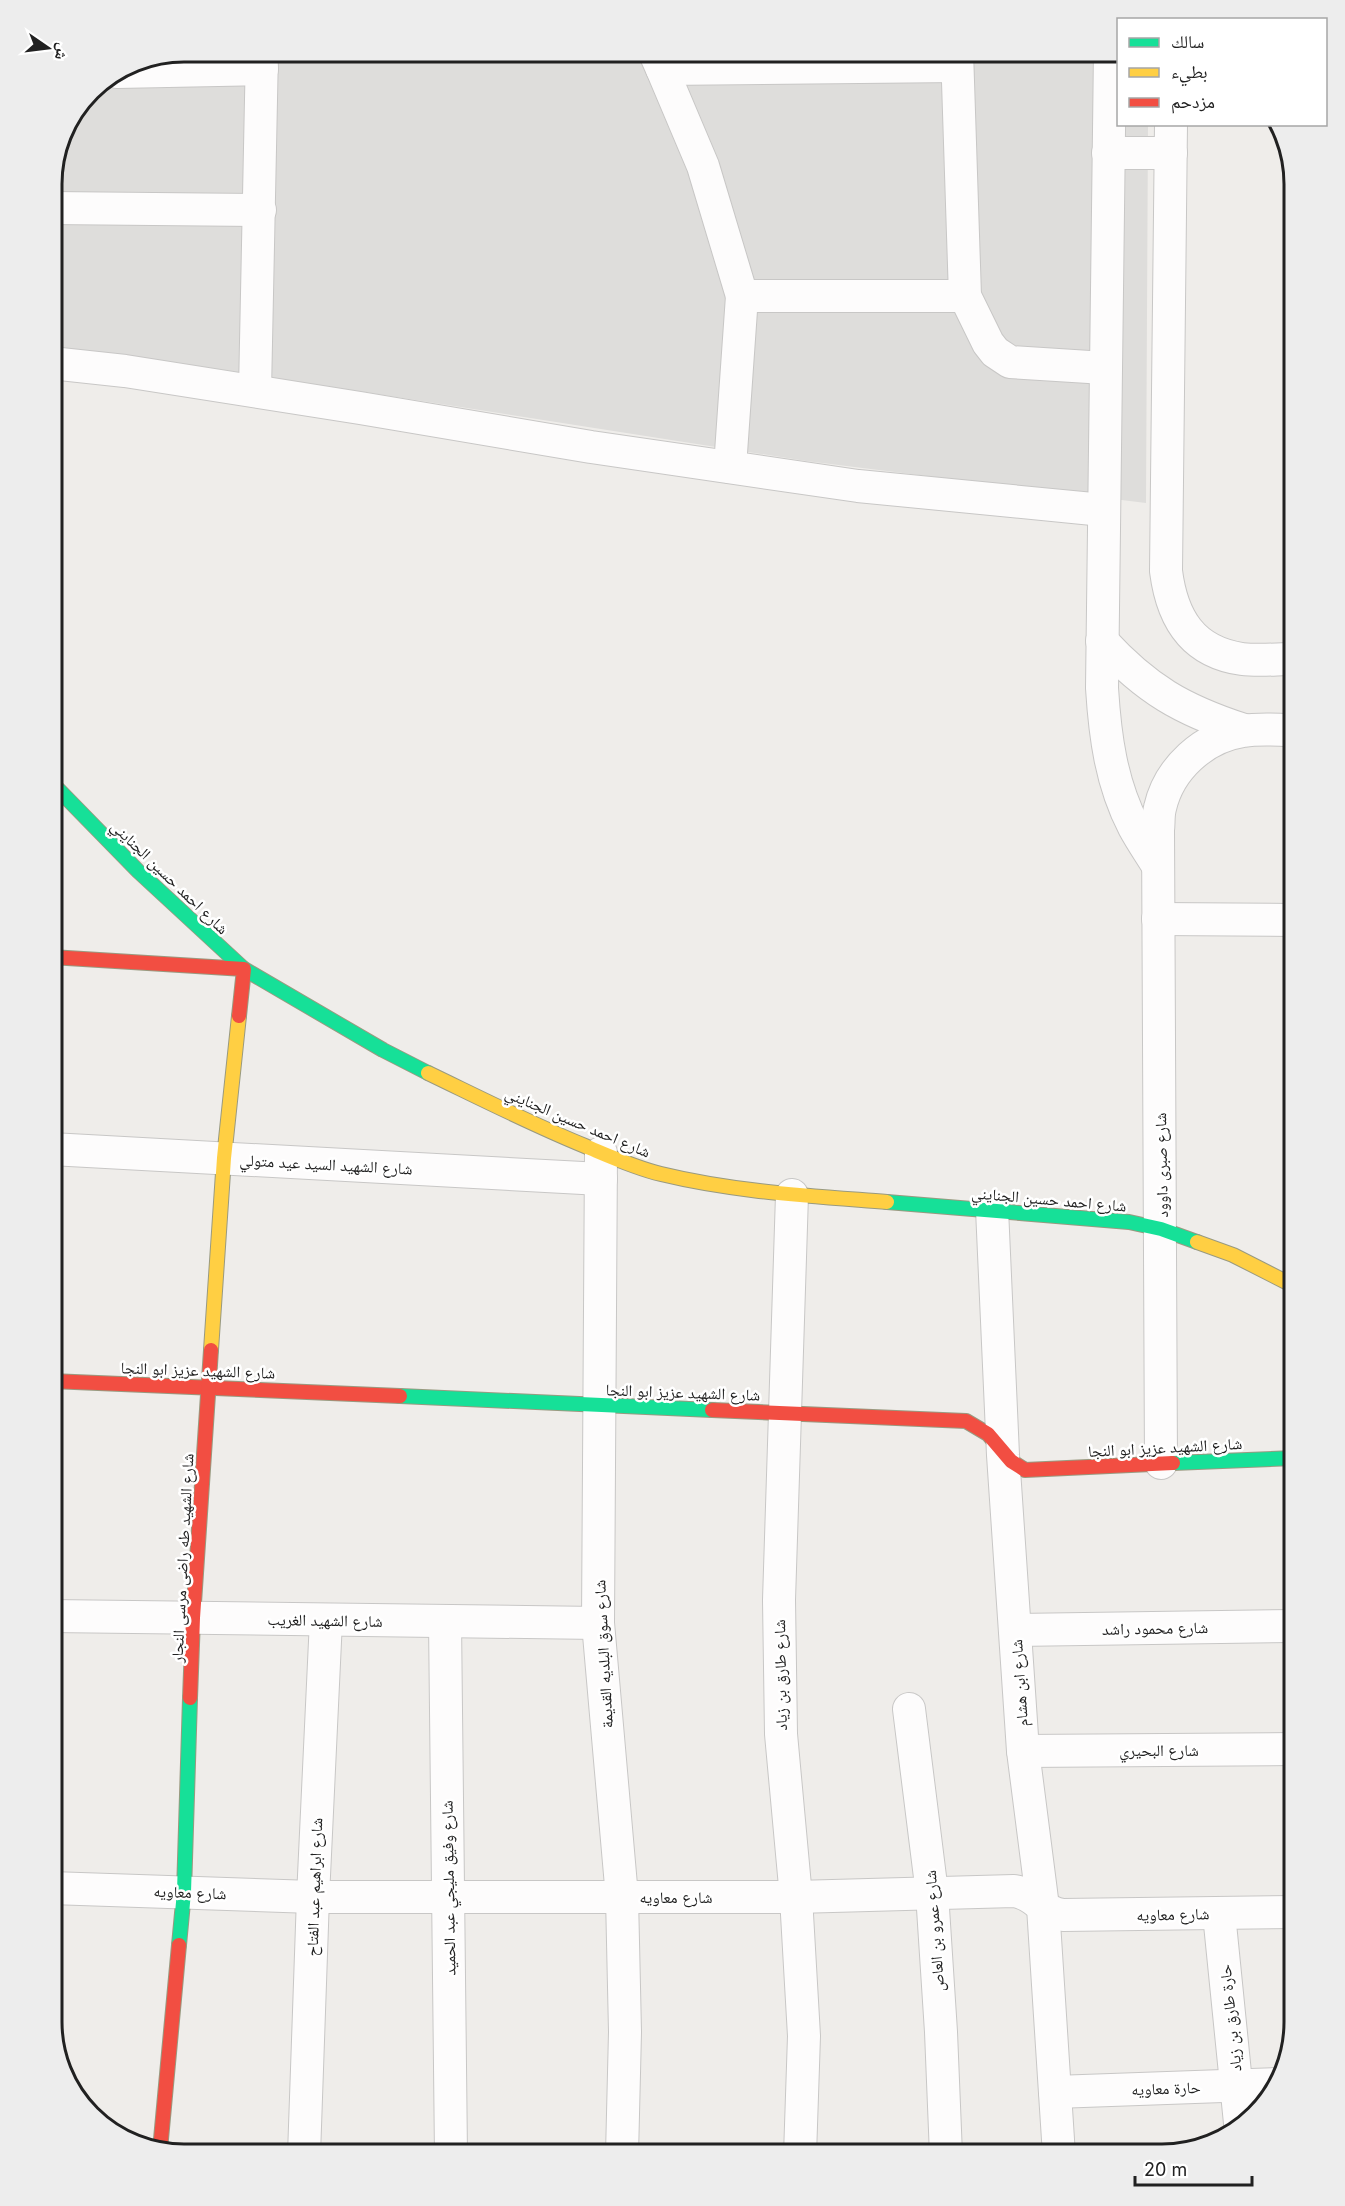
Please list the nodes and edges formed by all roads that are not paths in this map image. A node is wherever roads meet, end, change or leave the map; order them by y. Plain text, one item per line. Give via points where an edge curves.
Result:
1 (238, 62) edge
2 (262, 62) edge
3 (659, 62) edge
4 (957, 62) edge
5 (1110, 62) edge
6 (139, 70) edge
7 (1171, 139) edge
8 (1108, 153) junction
9 (62, 208) edge
10 (260, 210) junction
11 (742, 296) junction
12 (965, 296) junction
13 (62, 364) edge
14 (1105, 368) junction
15 (255, 391) junction
16 (730, 467) junction
17 (1103, 510) junction
18 (1102, 641) junction
19 (1284, 659) edge
20 (1244, 730) junction
21 (1284, 730) edge
22 (62, 793) edge
23 (1158, 866) junction
24 (1158, 919) junction
25 (1284, 920) edge
26 (62, 958) edge
27 (244, 969) junction
28 (62, 1150) edge
29 (224, 1158) junction
30 (601, 1166) junction
31 (792, 1195) junction
32 (992, 1209) junction
33 (1161, 1229) junction
34 (1284, 1281) edge
35 (62, 1381) edge
36 (209, 1387) junction
37 (600, 1405) junction
38 (784, 1412) junction
39 (1004, 1455) junction
40 (1284, 1458) edge
41 (1161, 1463) junction
42 (62, 1616) edge
43 (193, 1618) junction
44 (326, 1620) junction
45 (445, 1622) junction
46 (598, 1623) junction
47 (1284, 1626) edge
48 (1015, 1630) junction
49 (909, 1709) dead end
50 (1284, 1749) edge
51 (1023, 1750) junction
52 (62, 1888) edge
53 (184, 1892) junction
54 (932, 1893) junction
55 (448, 1896) junction
56 (313, 1897) junction
57 (622, 1897) junction
58 (796, 1897) junction
59 (1043, 1907) junction
60 (1284, 1912) edge
61 (1219, 1914) junction
62 (1266, 2085) edge
63 (1236, 2086) junction
64 (1055, 2091) junction
65 (1239, 2116) edge
66 (161, 2142) edge
67 (304, 2144) edge
68 (451, 2144) edge
69 (622, 2144) edge
70 (800, 2144) edge
71 (946, 2144) edge
72 (1058, 2144) edge

1 - 6 street
2 - 10 street
3 - 11 street via 703,166
4 - 12 street
5 - 8 street
7 - 8 street
7 - 19 street via 1168,589 1181,623 1193,638 1217,652 1244,659
8 - 14 street
9 - 10 street
10 - 15 street
11 - 12 street
11 - 16 street
12 - 14 street via 988,343 1010,362
13 - 15 street
14 - 17 street
15 - 16 street
16 - 17 street via 858,486
17 - 18 street
18 - 20 street via 1142,681 1166,697 1190,711
18 - 23 street via 1105,735 1116,782 1134,826
20 - 21 street
20 - 23 street, شارع صبرى داوود via 1200,748 1182,764 1169,784 1160,807
22 - 27 street, شارع احمد حسين الجنايني via 138,871
23 - 24 street, شارع صبرى داوود
24 - 25 street
24 - 33 street, شارع صبرى داوود
26 - 27 street
27 - 29 street, شارع الشهيد طه راضى مرسى النجار
27 - 30 street, شارع احمد حسين الجنايني via 383,1050 527,1122
28 - 29 street, شارع الشهيد السيد عيد متولي
29 - 30 street, شارع الشهيد السيد عيد متولي
29 - 36 street, شارع الشهيد طه راضى مرسى النجار
30 - 31 street, شارع احمد حسين الجنايني
30 - 37 street, شارع سوق البلديه القديمة
31 - 32 street, شارع احمد حسين الجنايني
31 - 38 street, شارع طارق بن زياد
32 - 33 street, شارع احمد حسين الجنايني via 1129,1222
32 - 39 street, شارع ابن هشام
33 - 34 street, شارع احمد حسين الجنايني via 1233,1255
33 - 41 street, شارع صبرى داوود
35 - 36 street, شارع الشهيد عزيز ابو النجا
36 - 37 street, شارع الشهيد عزيز ابو النجا
36 - 43 street, شارع الشهيد طه راضى مرسى النجار
37 - 38 street, شارع الشهيد عزيز ابو النجا
37 - 46 street, شارع سوق البلديه القديمة
38 - 39 street, شارع الشهيد عزيز ابو النجا via 966,1421 985,1431
38 - 58 street, شارع طارق بن زياد via 779,1600 781,1734
39 - 41 street, شارع الشهيد عزيز ابو النجا via 1016,1467 1034,1470
39 - 48 street, شارع ابن هشام
40 - 41 street, شارع الشهيد عزيز ابو النجا
42 - 43 street, شارع الشهيد الغريب
43 - 44 street, شارع الشهيد الغريب
43 - 53 street, شارع الشهيد طه راضى مرسى النجار
44 - 45 street, شارع الشهيد الغريب
44 - 56 street, شارع ابراهيم عبد الفتاح
45 - 46 street, شارع الشهيد الغريب
45 - 55 street, شارع وفيق مليجي عبد الحميد
46 - 57 street, شارع سوق البلديه القديمة
47 - 48 street, شارع محمود راشد
48 - 51 street, شارع ابن هشام
49 - 54 street, شارع عمرو بن العاص
50 - 51 street, شارع البحيري
51 - 59 street, شارع ابن هشام
52 - 53 street, شارع معاويه
53 - 56 street, شارع معاويه
53 - 66 street, شارع الشهيد طه راضى مرسى النجار
54 - 58 street, شارع معاويه
54 - 59 street, شارع معاويه via 1014,1891 1026,1893
54 - 71 street, شارع عمرو بن العاص
55 - 56 street, شارع معاويه
55 - 57 street, شارع معاويه
55 - 68 street, شارع وفيق مليجي عبد الحميد
56 - 67 street, شارع ابراهيم عبد الفتاح
57 - 58 street, شارع معاويه
57 - 69 street, شارع سوق البلديه القديمة
58 - 70 street, شارع طارق بن زياد via 804,2036
59 - 61 street, شارع معاويه via 1063,1916
59 - 64 street, شارع ابن هشام
60 - 61 street, شارع معاويه
61 - 63 street, حارة طارق بن زياد
62 - 63 street, حارة معاويه
63 - 64 street, حارة معاويه
63 - 65 street, حارة طارق بن زياد
64 - 72 street, شارع ابن هشام

